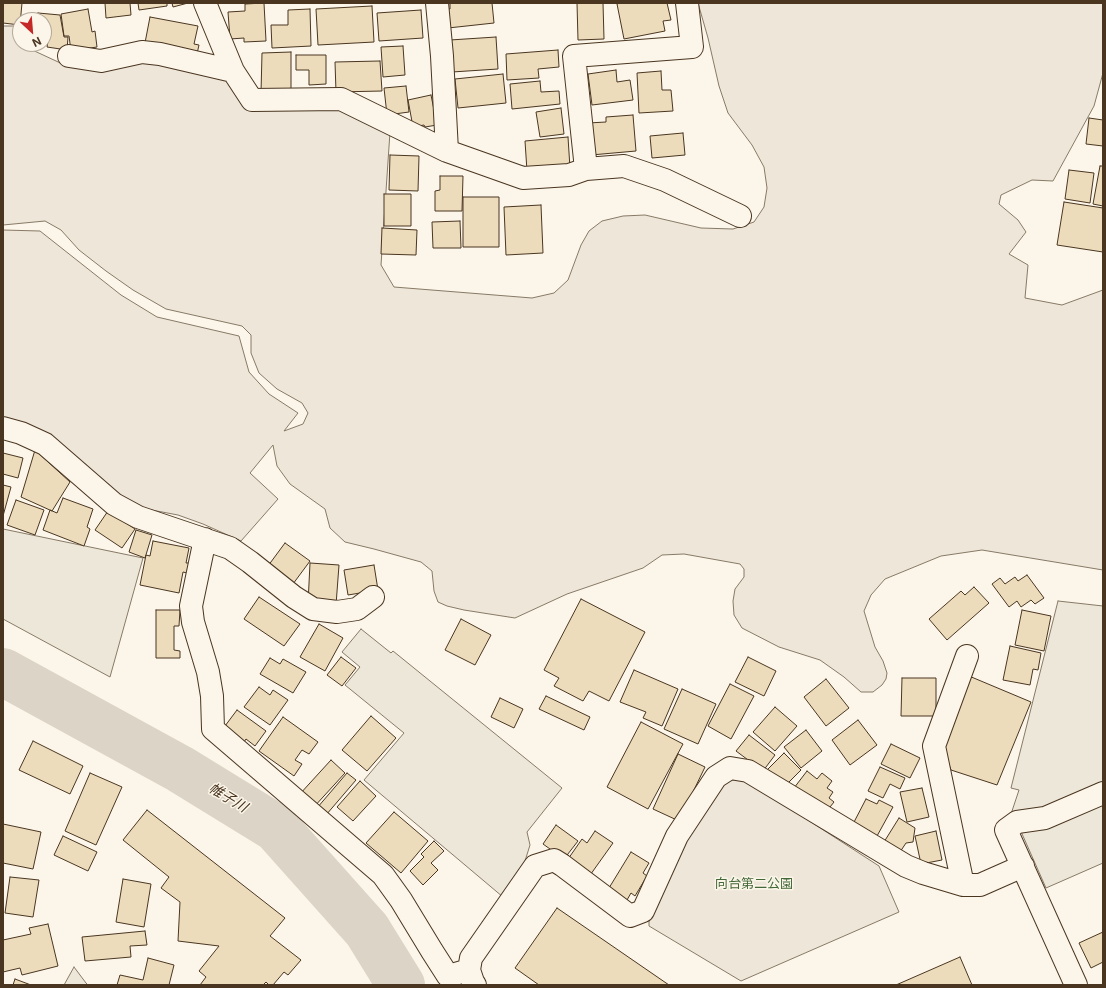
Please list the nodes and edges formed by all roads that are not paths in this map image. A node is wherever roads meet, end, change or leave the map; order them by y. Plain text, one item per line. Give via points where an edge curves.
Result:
1 (206, 3) edge
2 (436, 3) edge
3 (687, 3) edge
4 (69, 56) dead end
5 (233, 71) junction
6 (447, 151) junction
7 (586, 169) junction
8 (740, 216) dead end
9 (3, 428) edge
10 (205, 539) junction
11 (374, 597) dead end
12 (967, 656) dead end
13 (1103, 793) edge
14 (1023, 866) junction
15 (963, 885) junction
16 (472, 978) edge
17 (1076, 985) edge

1 - 5 street
2 - 6 street via 442,56
3 - 7 street via 692,47 574,56
4 - 5 street via 101,61 142,52
5 - 6 street via 252,100 341,99
6 - 7 street via 523,178 569,175
7 - 8 street via 624,166 665,180
9 - 10 street via 45,444 114,504 138,517
10 - 11 street via 230,548 313,609 337,612 357,609
10 - 16 street via 191,606 193,622 208,672 213,729 382,875 401,900 448,976
12 - 15 street via 934,746
13 - 14 street via 1045,818 1017,822 1006,830
14 - 15 street via 980,885
14 - 17 street
15 - 16 street via 906,866 748,771 730,768 716,777 677,836 643,911 630,916 554,860 535,866 471,958

